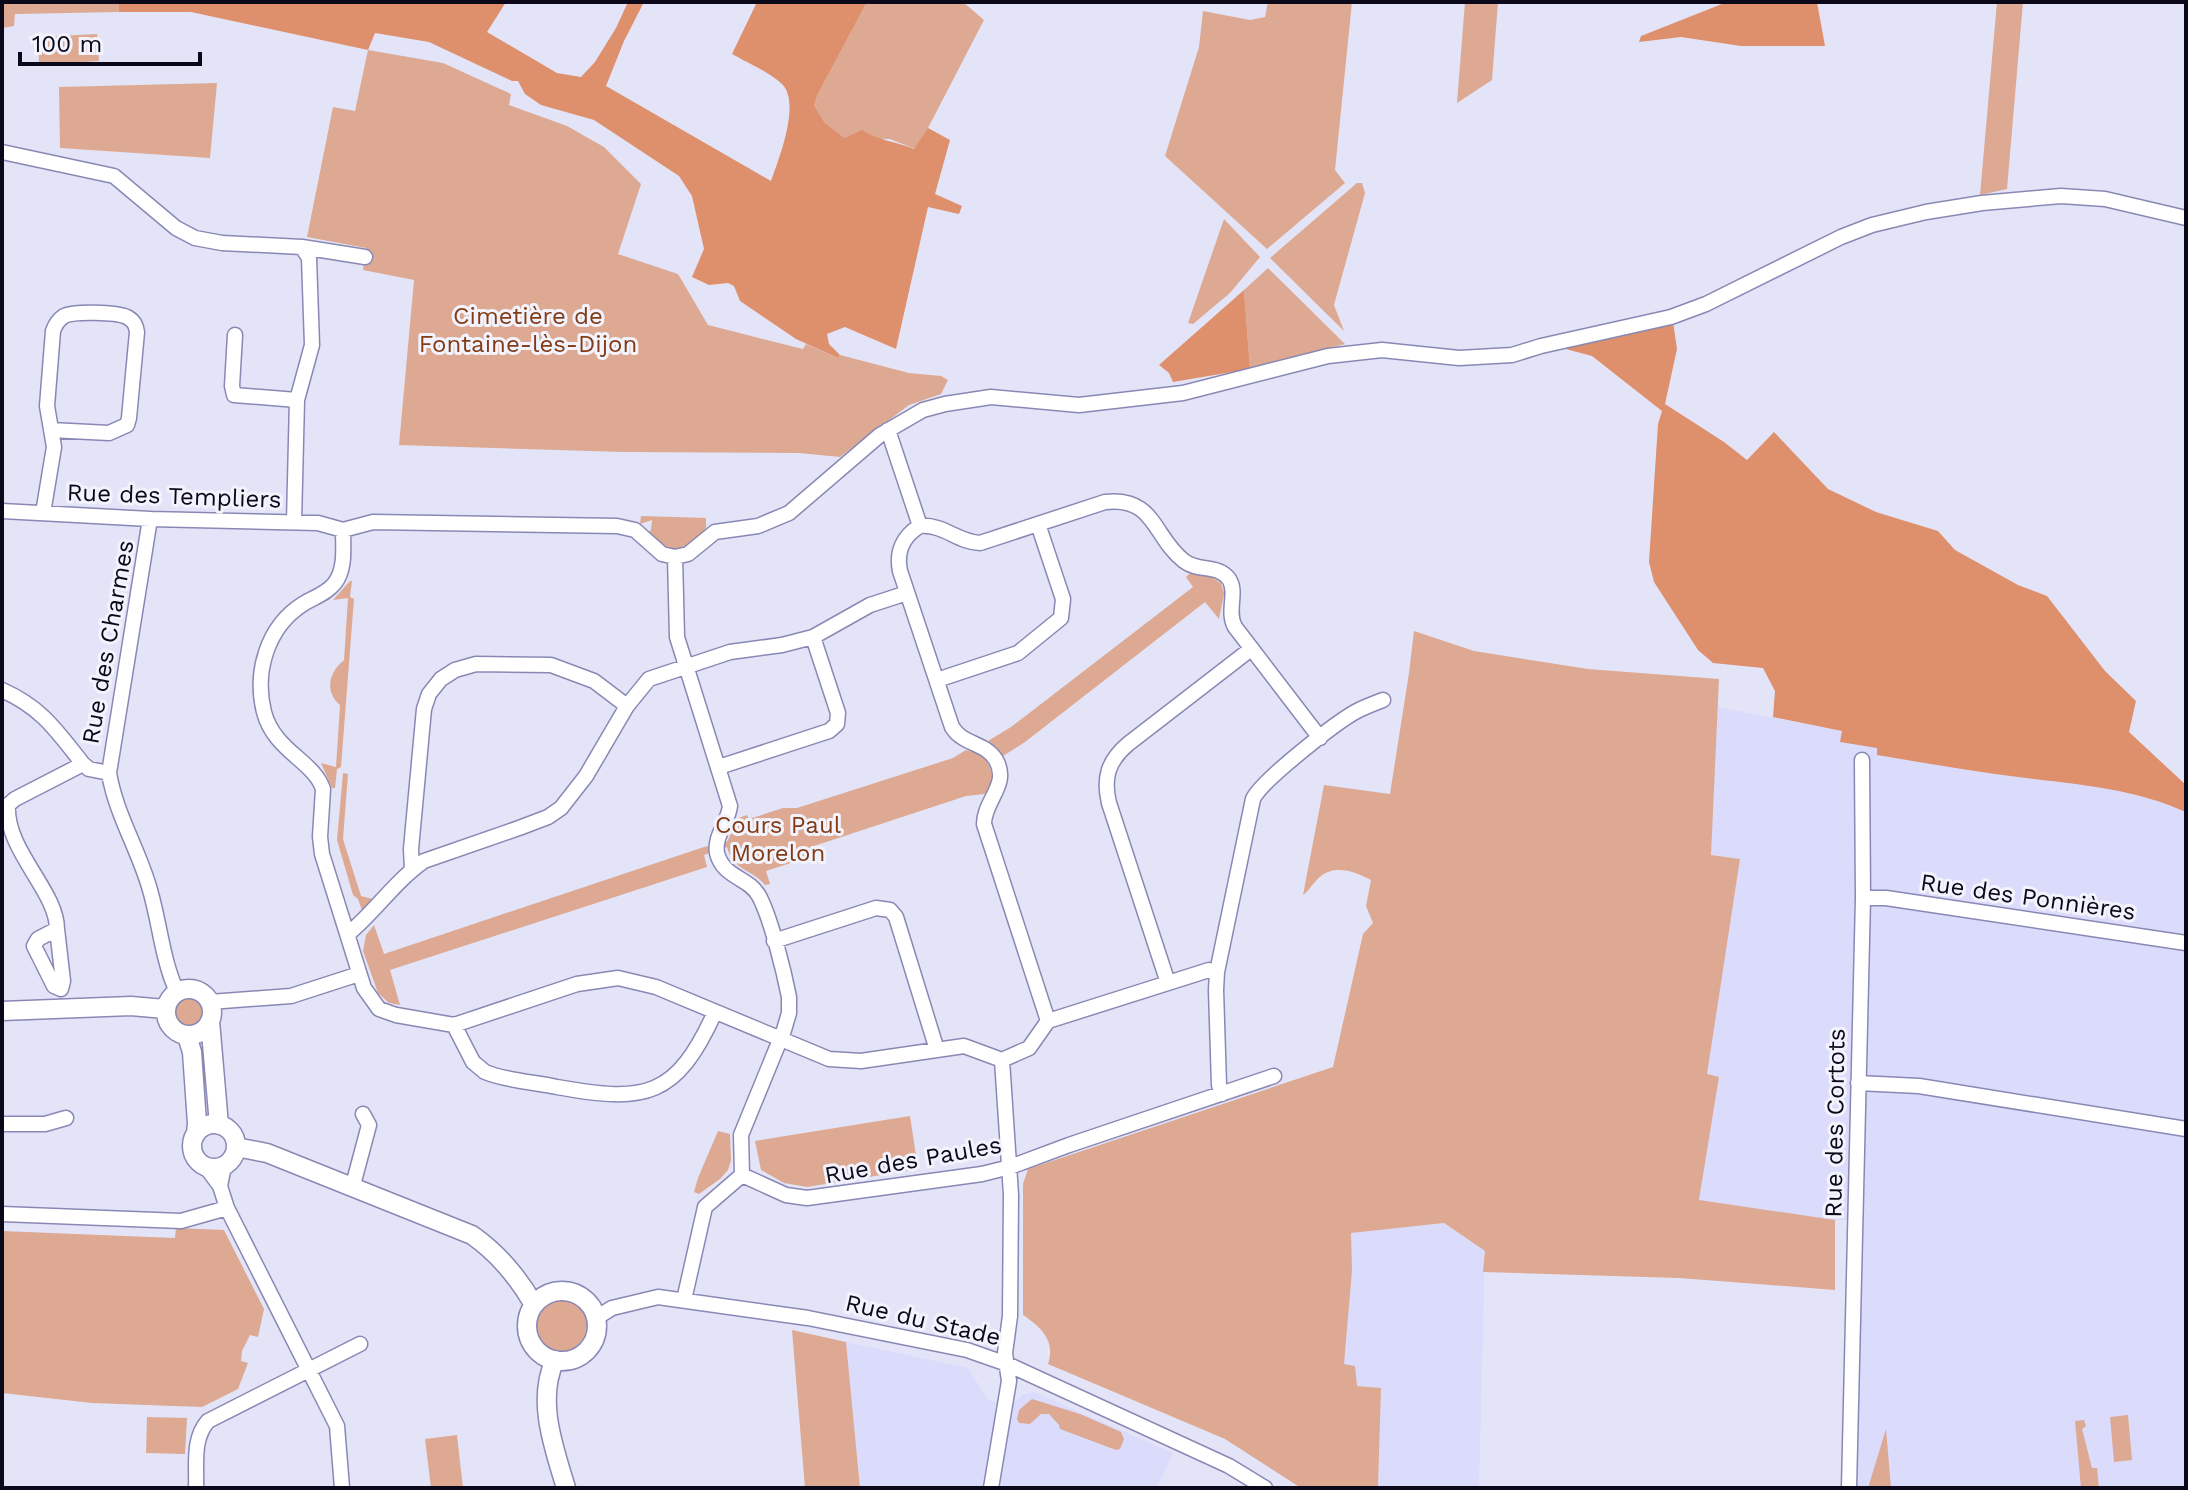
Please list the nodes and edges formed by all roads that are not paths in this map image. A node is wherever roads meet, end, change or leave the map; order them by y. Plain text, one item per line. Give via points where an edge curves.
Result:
1 (2, 152) edge
2 (2186, 218) edge
3 (302, 247) junction
4 (365, 257) dead end
5 (235, 335) dead end
6 (297, 400) junction
7 (51, 430) junction
8 (888, 430) junction
9 (2, 511) edge
10 (43, 513) junction
11 (150, 519) junction
12 (294, 522) junction
13 (1038, 524) junction
14 (920, 526) junction
15 (343, 530) junction
16 (675, 557) junction
17 (907, 593) junction
18 (813, 637) junction
19 (1251, 649) junction
20 (685, 666) junction
21 (937, 680) junction
22 (2, 690) edge
23 (1383, 700) dead end
24 (627, 706) junction
25 (1320, 738) junction
26 (1862, 760) dead end
27 (83, 764) junction
28 (719, 767) junction
29 (109, 773) junction
30 (412, 869) junction
31 (1863, 898) junction
32 (57, 929) junction
33 (348, 934) junction
34 (774, 941) junction
35 (2186, 943) edge
36 (1217, 972) junction
37 (359, 974) junction
38 (1168, 983) junction
39 (177, 992) junction
40 (61, 998) junction
41 (210, 1002) junction
42 (165, 1009) junction
43 (2, 1011) edge
44 (715, 1012) junction
45 (210, 1021) junction
46 (1048, 1021) junction
47 (454, 1025) junction
48 (187, 1036) junction
49 (780, 1040) junction
50 (937, 1050) junction
51 (1002, 1060) junction
52 (1274, 1076) dead end
53 (1858, 1083) junction
54 (1222, 1094) junction
55 (363, 1114) dead end
56 (66, 1118) dead end
57 (2, 1124) edge
58 (219, 1125) junction
59 (2186, 1129) edge
60 (196, 1134) junction
61 (236, 1147) junction
62 (215, 1166) junction
63 (1010, 1167) junction
64 (742, 1175) junction
65 (353, 1185) junction
66 (227, 1208) junction
67 (2, 1214) edge
68 (684, 1300) junction
69 (534, 1305) junction
70 (596, 1318) junction
71 (360, 1344) dead end
72 (555, 1360) junction
73 (1007, 1364) junction
74 (308, 1368) junction
75 (1259, 1486) edge
76 (196, 1488) edge
77 (342, 1488) edge
78 (566, 1488) edge
79 (991, 1488) edge
80 (1849, 1488) edge

1 - 3 street via 114,176 195,238
2 - 8 street via 2105,199 2061,196 1926,212 1841,237 1671,317 1512,355 1459,358 1382,350 1328,356 1202,389 1079,405 974,398 923,410
3 - 4 street
3 - 6 street via 309,258 312,345
5 - 6 street via 234,395
6 - 12 street
7 - 7 street via 109,433 127,425 137,332 129,318 75,313 56,323 47,406
7 - 10 street via 54,447
8 - 14 street
8 - 16 street via 789,513 758,526 718,530 695,550
9 - 10 street, Rue des Templiers
10 - 11 street, Rue des Templiers
11 - 12 street, Rue des Templiers
11 - 29 street, Rue des Charmes
12 - 15 street, Rue des Templiers via 325,523
13 - 14 street via 976,543 938,526
13 - 19 street via 1105,502 1139,507 1185,561 1228,578 1232,622
13 - 21 street via 1063,599 1061,618 1018,653
14 - 17 street via 905,538 899,554
15 - 16 street via 373,522 617,526 635,530 653,548
15 - 33 street via 336,583 303,604 277,630 262,661 260,687 274,735 321,782 322,854
16 - 20 street via 675,625
17 - 18 street via 870,605
17 - 21 street
18 - 20 street
18 - 28 street via 837,724
19 - 25 street
19 - 38 street via 1128,744 1106,775 1109,803
20 - 24 street via 649,679
20 - 28 street
21 - 46 street via 954,731 988,750 998,764 1000,784 984,824
22 - 27 street via 45,716
23 - 25 street via 1357,710
24 - 30 street via 561,808
24 - 30 street via 594,681 551,665 476,664 441,679 429,694 421,726
25 - 36 street via 1255,794
26 - 31 street, Rue des Cortots
27 - 29 street
27 - 32 street via 8,805 14,838
28 - 34 street via 730,806 718,840 720,862 758,893
29 - 39 street via 113,797 150,888
30 - 33 street
31 - 35 street, Rue des Ponnières
31 - 53 street, Rue des Cortots
32 - 40 street
32 - 40 street via 34,946
33 - 37 street
34 - 49 street via 789,997
34 - 50 street via 876,908 890,910
36 - 38 street
36 - 54 street
37 - 41 street via 291,996
37 - 47 street via 379,1009
38 - 46 street
39 - 41 street via 193,989
39 - 42 street
40 - 42 street
40 - 43 street
41 - 45 street
42 - 48 street via 169,1025
44 - 47 street via 656,987 618,978 577,984
44 - 47 street via 696,1053 680,1071 646,1091 616,1096 485,1072 473,1062
44 - 49 street
45 - 48 street via 202,1031
45 - 58 street
46 - 51 street via 1029,1048
48 - 60 street
49 - 50 street via 847,1062
49 - 64 street via 741,1135
50 - 51 street via 964,1046
51 - 63 street
52 - 54 street, Rue des Paules
53 - 59 street via 1919,1086
53 - 80 street, Rue des Cortots
54 - 63 street, Rue des Paules
55 - 65 street via 369,1125
56 - 57 street via 45,1124
58 - 60 street
58 - 61 street via 231,1133
60 - 62 street via 193,1153
61 - 62 street via 231,1160
61 - 65 street
62 - 66 street
63 - 64 street, Rue des Paules via 820,1198 786,1195
63 - 73 street
64 - 68 street via 705,1207
65 - 69 street via 472,1235 500,1258
66 - 67 street via 181,1221
66 - 74 street
68 - 70 street, Rue du Stade via 638,1301
68 - 73 street, Rue du Stade via 808,1318 967,1350
69 - 70 street via 551,1293 572,1292 588,1302
69 - 72 street via 529,1338 544,1356
70 - 72 street via 597,1330 587,1351
71 - 74 street
72 - 78 street via 546,1398
73 - 75 street, Rue du Stade via 1229,1466
73 - 79 street via 1009,1381
74 - 76 street via 205,1425 197,1444
74 - 77 street via 338,1430

